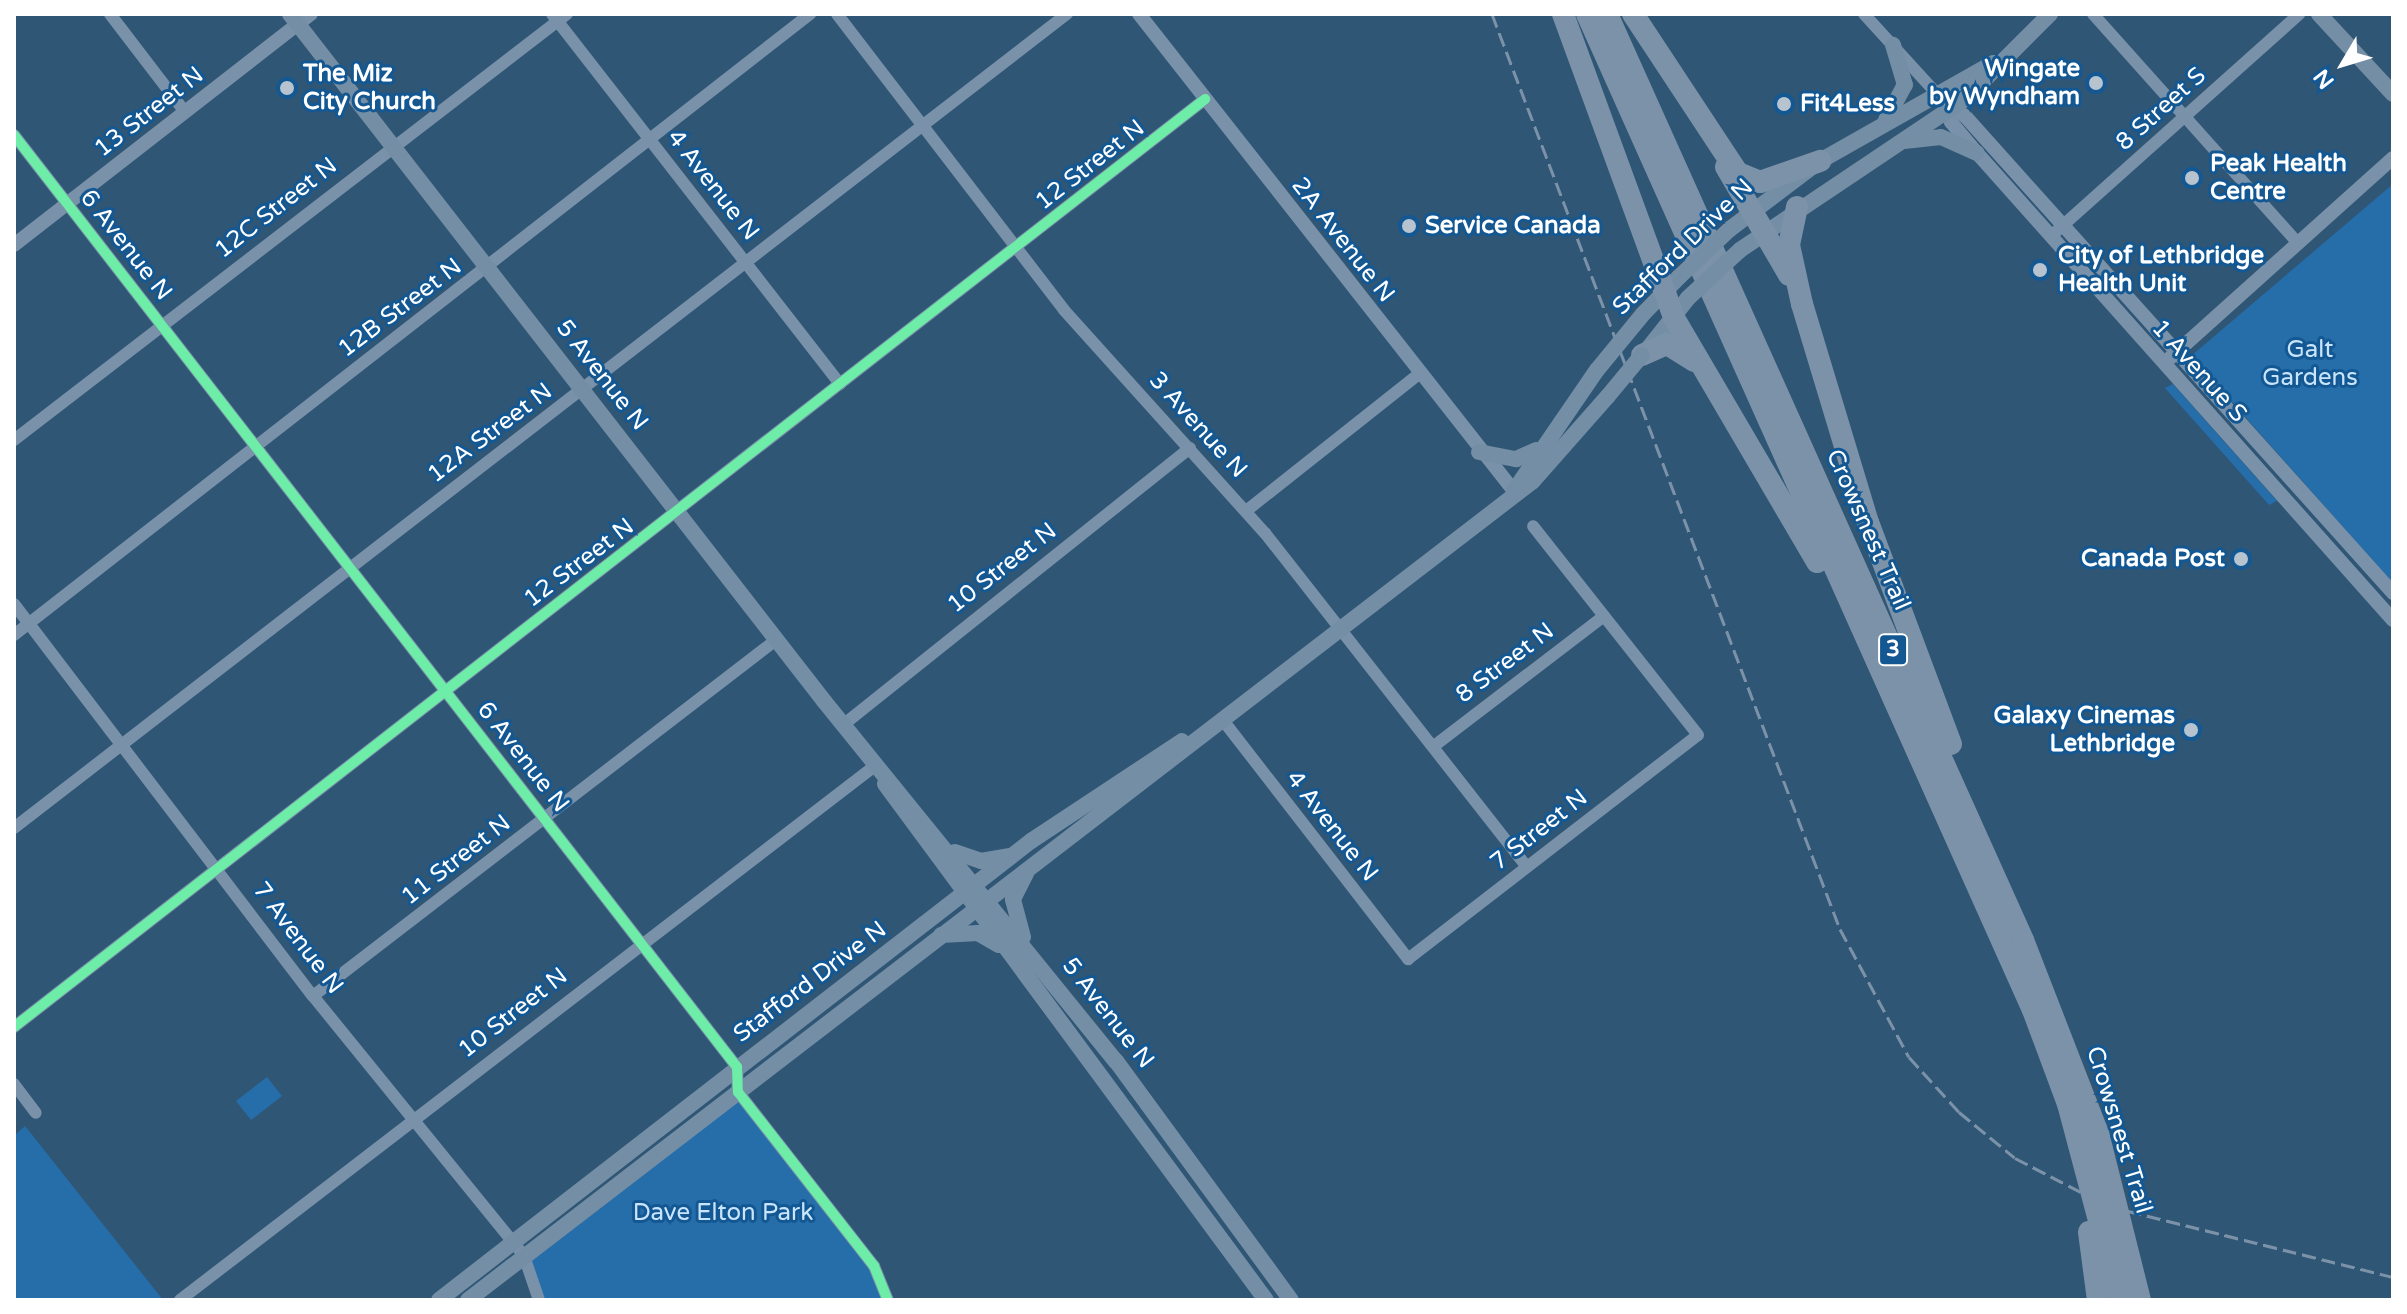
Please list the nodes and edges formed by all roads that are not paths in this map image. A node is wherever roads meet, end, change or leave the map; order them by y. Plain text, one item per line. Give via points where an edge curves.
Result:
1 (110, 14) edge
2 (810, 14) edge
3 (837, 14) edge
4 (1067, 14) edge
5 (1139, 14) edge
6 (1563, 14) edge
7 (1587, 14) edge
8 (1607, 14) edge
9 (1633, 14) edge
10 (1864, 14) edge
11 (2050, 14) edge
12 (2093, 14) edge
13 (2299, 14) edge
14 (2319, 14) edge
15 (559, 16) edge
16 (300, 17) edge
17 (1893, 45) junction
18 (2007, 53) junction
19 (2393, 94) edge
20 (1939, 96) junction
21 (1205, 99) junction
22 (1950, 109) junction
23 (185, 112) junction
24 (2185, 117) junction
25 (920, 124) junction
26 (1877, 129) junction
27 (1707, 130) junction
28 (14, 135) edge
29 (650, 139) junction
30 (1890, 144) junction
31 (393, 145) junction
32 (1977, 153) junction
33 (2393, 158) edge
34 (1820, 161) junction
35 (69, 202) junction
36 (1797, 207) junction
37 (1755, 222) junction
38 (2056, 232) junction
39 (2297, 242) junction
40 (14, 245) edge
41 (1016, 248) junction
42 (746, 264) junction
43 (489, 268) junction
44 (1671, 285) junction
45 (1802, 304) junction
46 (1674, 318) junction
47 (162, 323) junction
48 (1651, 348) junction
49 (2177, 352) junction
50 (2163, 364) junction
51 (1701, 367) junction
52 (1419, 374) junction
53 (840, 384) junction
54 (584, 390) junction
55 (14, 440) edge
56 (256, 446) junction
57 (1190, 448) junction
58 (1541, 448) junction
59 (1479, 452) junction
60 (1514, 491) junction
61 (1246, 511) junction
62 (679, 514) junction
63 (1533, 526) dead end
64 (350, 566) junction
65 (2393, 593) edge
66 (14, 604) edge
67 (1604, 616) junction
68 (2392, 616) edge
69 (29, 623) junction
70 (1341, 626) junction
71 (14, 635) edge
72 (776, 640) junction
73 (445, 688) junction
74 (1222, 719) junction
75 (843, 725) junction
76 (123, 743) junction
77 (1434, 746) junction
78 (876, 765) junction
79 (544, 817) junction
80 (14, 828) edge
81 (1958, 842) junction
82 (952, 850) junction
83 (1015, 855) junction
84 (1033, 864) junction
85 (1527, 867) junction
86 (218, 868) junction
87 (983, 891) junction
88 (969, 901) junction
89 (940, 935) junction
90 (2023, 940) junction
91 (642, 942) junction
92 (1026, 946) junction
93 (1006, 950) junction
94 (1408, 959) joint
95 (313, 996) junction
96 (2033, 1010) junction
97 (14, 1027) edge
98 (737, 1067) junction
99 (14, 1084) edge
100 (738, 1092) junction
101 (36, 1113) dead end
102 (411, 1120) junction
103 (513, 1242) junction
104 (524, 1256) junction
105 (180, 1300) edge
106 (439, 1300) edge
107 (468, 1300) edge
108 (539, 1300) edge
109 (888, 1300) edge
110 (1266, 1300) edge
111 (1291, 1300) edge
112 (2098, 1300) edge
113 (2120, 1300) edge
114 (2140, 1300) edge
115 (2155, 1300) edge

1 - 23 street
2 - 29 street, 12B Street N
3 - 25 street, 3 Avenue N
4 - 25 street, 12A Street N
5 - 21 street, 2A Avenue N
6 - 44 highway
7 - 81 highway, Crowsnest Trail / 3
8 - 90 highway, Crowsnest Trail / 3
9 - 27 highway
10 - 17 street, 1 Avenue S
11 - 18 main road
12 - 24 street
13 - 24 street, 8 Street S
14 - 19 main road
15 - 29 street, 4 Avenue N
15 - 31 street, 12C Street N
16 - 23 street, 13 Street N
16 - 31 main road, 5 Avenue N
17 - 20 street, 1 Avenue S
17 - 26 main road via 1902,98
18 - 20 main road, Stafford Drive N
18 - 22 main road, Stafford Drive N
20 - 22 street, 1 Avenue S
20 - 26 main road, Stafford Drive N
21 - 41 street, 12 Street N
21 - 52 street, 2A Avenue N
22 - 30 main road, Stafford Drive N
22 - 32 street, 1 Avenue S via 1951,122
22 - 38 street, 1 Avenue S via 1962,113
23 - 35 street, 13 Street N
24 - 38 street, 8 Street S
24 - 39 street
25 - 41 street, 3 Avenue N
25 - 42 street, 12A Street N
26 - 34 main road, Stafford Drive N
27 - 34 highway via 1750,180 1777,179
27 - 37 highway
28 - 35 street, 6 Avenue N
29 - 42 street, 4 Avenue N
29 - 43 street, 12B Street N
30 - 32 main road via 1941,137
30 - 36 main road, Stafford Drive N
31 - 43 main road, 5 Avenue N
31 - 47 street, 12C Street N
32 - 38 street, 1 Avenue S
33 - 39 street
34 - 37 main road, Stafford Drive N
35 - 40 street, 13 Street N
35 - 47 street, 6 Avenue N
36 - 37 main road, Stafford Drive N
36 - 45 highway via 1789,245
37 - 44 main road, Stafford Drive N, bridge via 1730,229
37 - 45 highway
37 - 46 main road, Stafford Drive N, bridge via 1740,250
38 - 49 street, 1 Avenue S
38 - 50 street, 1 Avenue S
39 - 49 street
41 - 53 street, 12 Street N
41 - 57 street, 3 Avenue N
42 - 53 street, 4 Avenue N
42 - 54 street, 12A Street N
43 - 54 main road, 5 Avenue N
43 - 56 street, 12B Street N
44 - 46 highway
44 - 58 main road, Stafford Drive N, bridge via 1597,370
45 - 90 highway via 1868,522
46 - 48 main road, Stafford Drive N
46 - 51 highway
47 - 55 street, 12C Street N
47 - 56 street, 6 Avenue N
48 - 51 highway via 1681,348
48 - 60 main road, Stafford Drive N, bridge via 1542,474
49 - 50 street
49 - 65 street, 1 Avenue S
50 - 68 street, 1 Avenue S
51 - 81 highway via 1796,521
52 - 59 street, 2A Avenue N
52 - 61 street
53 - 62 street, 12 Street N
54 - 62 main road, 5 Avenue N
54 - 64 street, 12A Street N
56 - 64 street, 6 Avenue N
56 - 69 street, 12B Street N
57 - 61 street, 3 Avenue N
57 - 75 street, 10 Street N
58 - 59 main road via 1516,459
58 - 60 main road, Stafford Drive N
59 - 60 street, 2A Avenue N
60 - 70 main road, Stafford Drive N
61 - 70 street, 3 Avenue N
62 - 72 main road, 5 Avenue N
62 - 73 street, 12 Street N
63 - 67 street
64 - 73 street, 6 Avenue N
64 - 76 street, 12A Street N
66 - 69 street, 7 Avenue N
67 - 77 street, 8 Street N
67 - 85 street, 7 Street N via 1698,735
69 - 71 street, 12B Street N
69 - 76 street, 7 Avenue N
70 - 74 main road, Stafford Drive N
70 - 77 street, 3 Avenue N
72 - 75 main road, 5 Avenue N
72 - 79 street, 11 Street N
73 - 79 street, 6 Avenue N
73 - 86 street, 12 Street N
74 - 83 main road, Stafford Drive N
74 - 84 main road, Stafford Drive N
74 - 94 street, 4 Avenue N
75 - 78 main road, 5 Avenue N
76 - 80 street, 12A Street N
76 - 86 street, 7 Avenue N
77 - 85 street, 3 Avenue N
78 - 82 main road, 5 Avenue N
78 - 88 main road, 5 Avenue N
78 - 91 street, 10 Street N
79 - 91 street, 6 Avenue N
79 - 95 street, 11 Street N
81 - 96 highway, Crowsnest Trail / 3
82 - 83 main road via 981,861
82 - 87 main road, 5 Avenue N
83 - 87 main road, Stafford Drive N
84 - 87 main road, Stafford Drive N
84 - 92 main road via 1013,899
85 - 94 street, 7 Street N
86 - 95 street, 7 Avenue N
86 - 97 street, 12 Street N
87 - 88 main road, Stafford Drive N
87 - 92 main road, 5 Avenue N
88 - 89 main road, Stafford Drive N
88 - 93 main road, 5 Avenue N
88 - 98 main road, Stafford Drive N
89 - 93 main road via 978,933
89 - 100 main road, Stafford Drive N
90 - 114 highway, Crowsnest Trail / 3 via 2098,1133
90 - 115 highway via 2095,1101
91 - 98 street, 6 Avenue N
91 - 102 street, 10 Street N
92 - 111 main road, 5 Avenue N
93 - 110 main road, 5 Avenue N
95 - 102 street, 7 Avenue N
96 - 112 highway via 2078,1175
96 - 113 highway, Crowsnest Trail / 3 via 2068,1104
98 - 100 street
98 - 103 main road, Stafford Drive N
99 - 101 street
100 - 104 main road, Stafford Drive N
100 - 109 street via 874,1266
102 - 103 street, 7 Avenue N
102 - 105 street, 10 Street N
103 - 104 street, 7 Avenue N
103 - 106 main road, Stafford Drive N
104 - 107 main road, Stafford Drive N
104 - 108 street, 7 Avenue N

